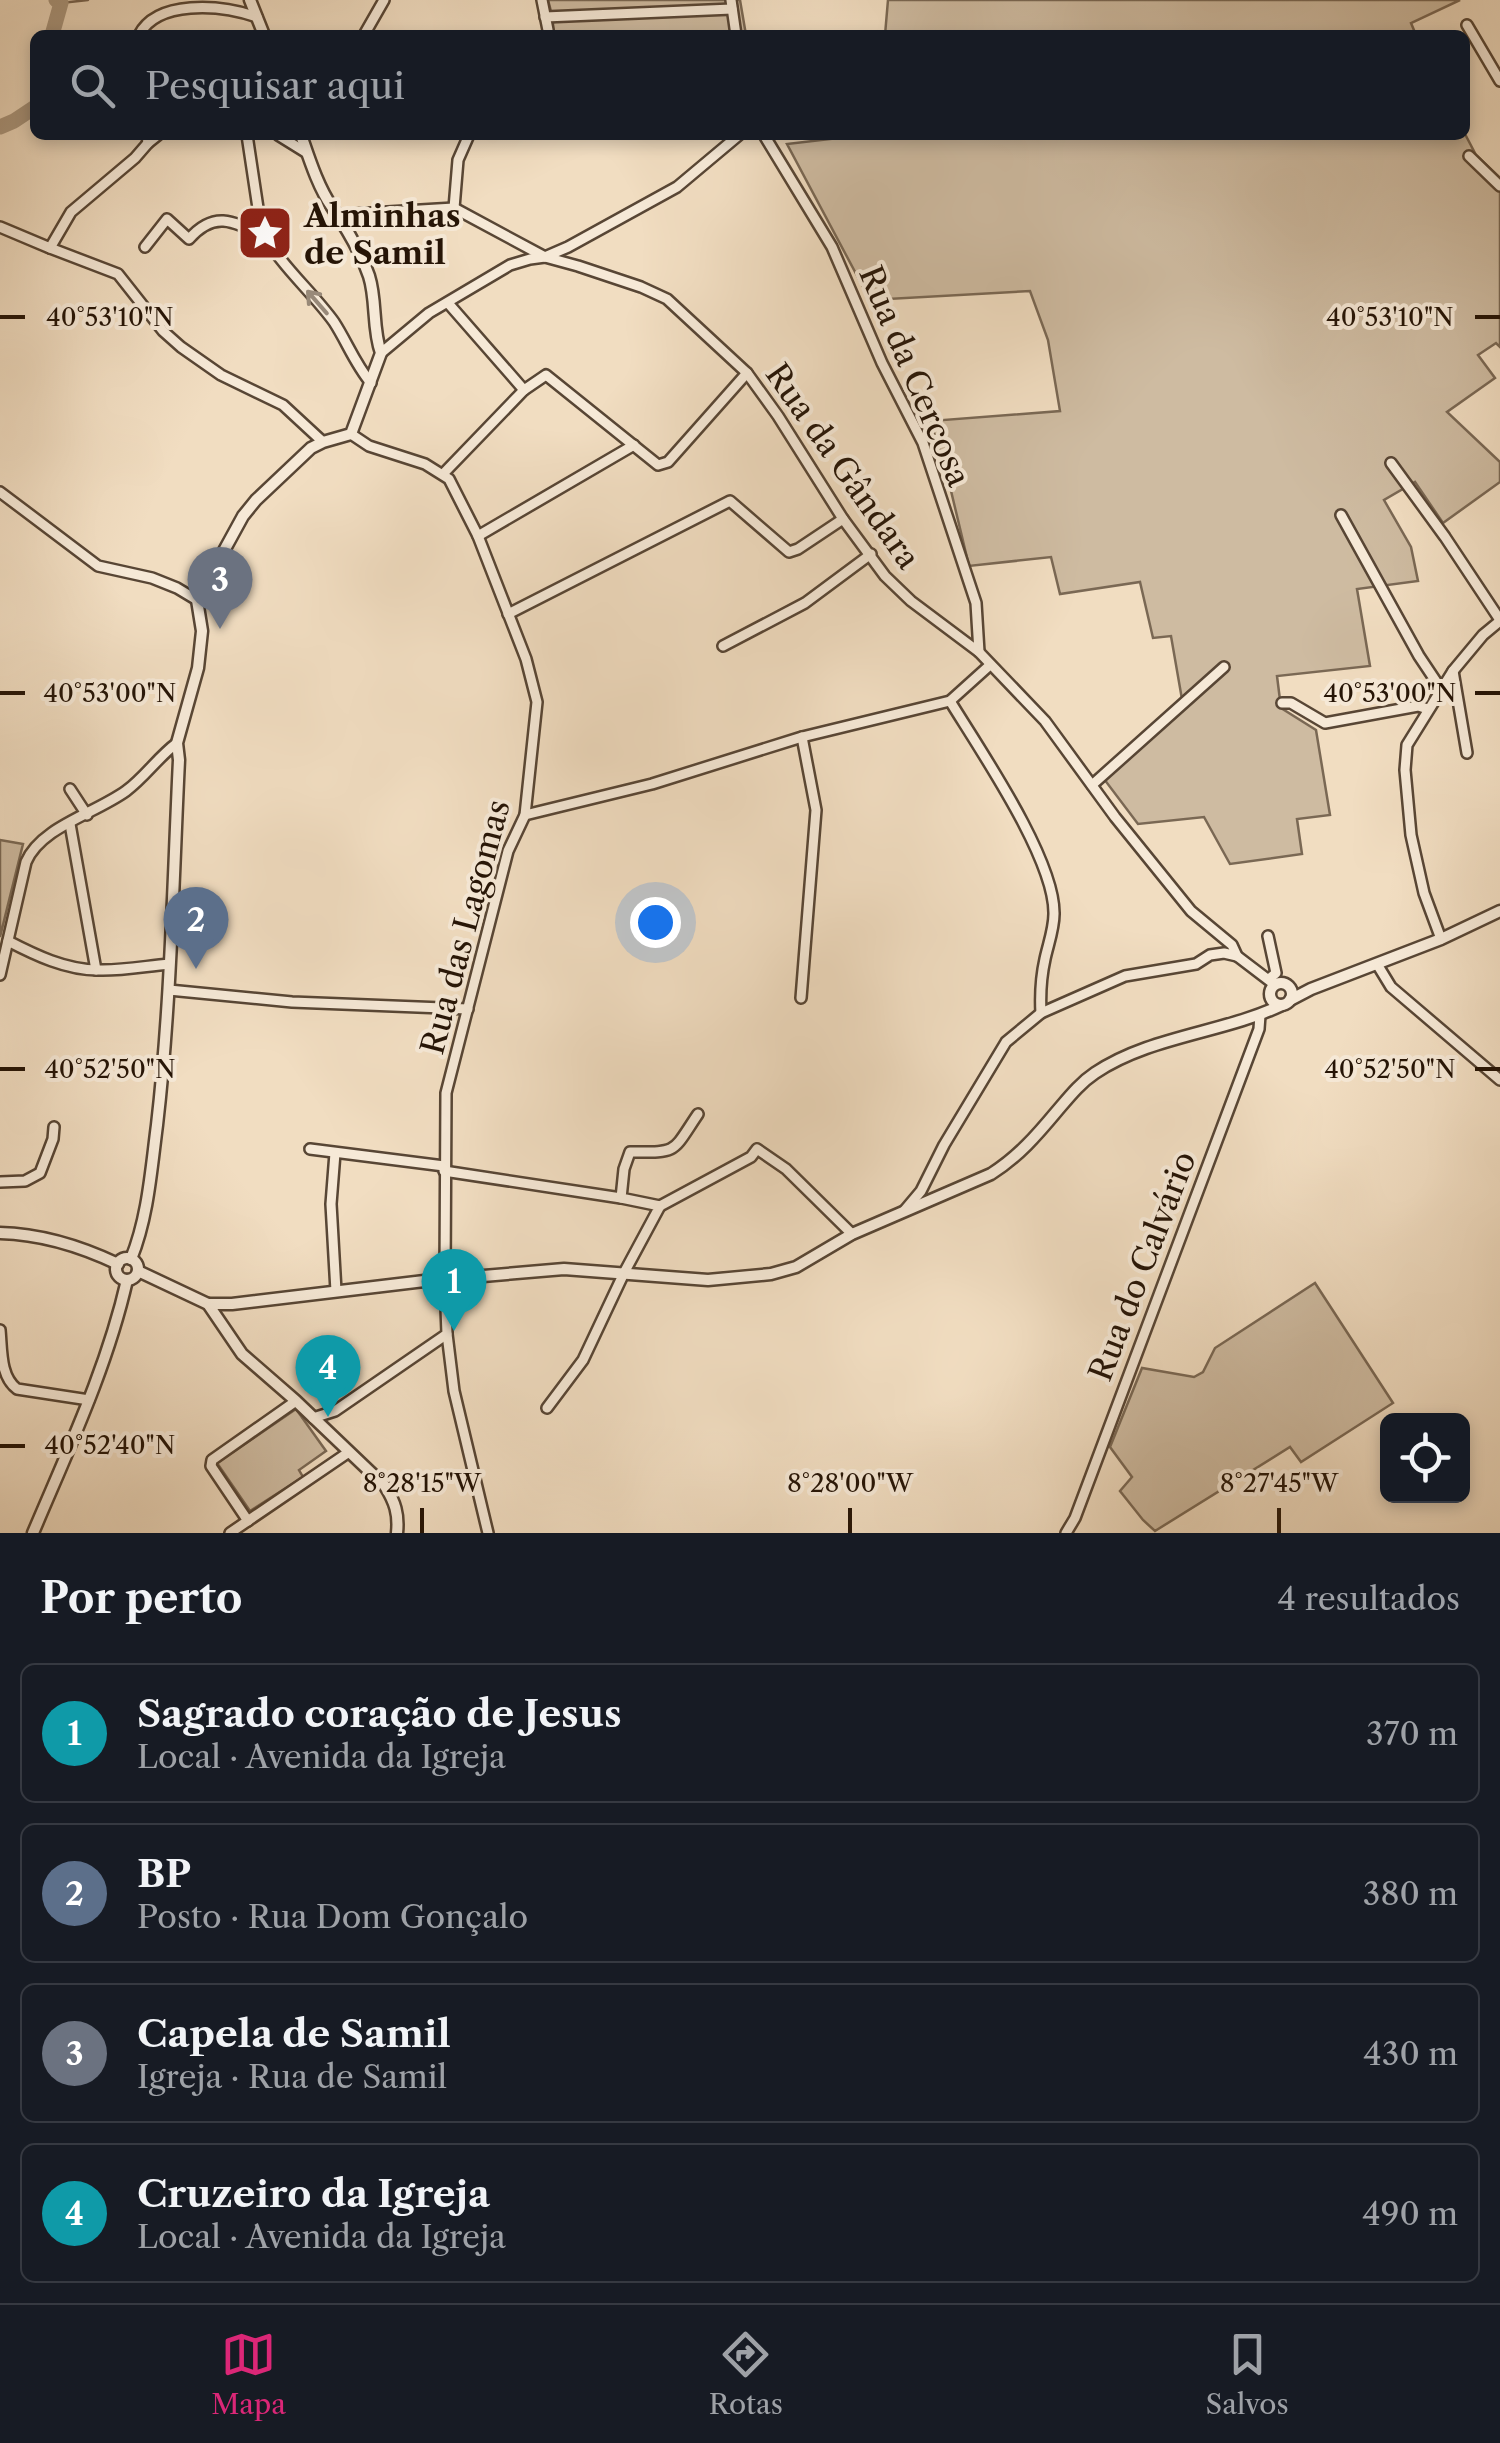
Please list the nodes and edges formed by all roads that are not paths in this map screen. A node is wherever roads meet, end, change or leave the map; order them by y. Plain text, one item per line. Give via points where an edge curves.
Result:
1 (384, 0) edge
2 (542, 0) edge
3 (250, 1) edge
4 (731, 4) edge
5 (257, 17) junction
6 (546, 17) junction
7 (1467, 25) dead end
8 (141, 30) edge
9 (262, 30) edge
10 (367, 30) edge
11 (546, 30) edge
12 (735, 30) edge
13 (1470, 30) edge
14 (1470, 30) edge
15 (1500, 81) edge
16 (147, 140) edge
17 (249, 140) edge
18 (286, 140) edge
19 (303, 140) edge
20 (466, 140) edge
21 (732, 140) edge
22 (767, 140) edge
23 (307, 153) junction
24 (1469, 156) dead end
25 (1500, 186) edge
26 (454, 208) junction
27 (341, 217) junction
28 (0, 226) edge
29 (265, 237) junction
30 (146, 247) dead end
31 (50, 248) junction
32 (545, 257) junction
33 (448, 303) junction
34 (380, 353) junction
35 (747, 372) junction
36 (371, 382) junction
37 (524, 390) junction
38 (351, 434) junction
39 (322, 442) junction
40 (634, 446) junction
41 (1391, 463) dead end
42 (443, 474) junction
43 (0, 492) edge
44 (1341, 515) dead end
45 (843, 519) junction
46 (478, 536) junction
47 (871, 554) junction
48 (197, 600) junction
49 (508, 614) junction
50 (1500, 621) edge
51 (723, 646) dead end
52 (979, 652) junction
53 (990, 665) junction
54 (1224, 667) dead end
55 (1454, 670) junction
56 (1441, 689) junction
57 (950, 701) junction
58 (1282, 702) dead end
59 (1428, 709) junction
60 (802, 737) junction
61 (177, 743) junction
62 (1466, 754) dead end
63 (1092, 785) junction
64 (70, 789) dead end
65 (87, 815) junction
66 (526, 815) junction
67 (70, 824) junction
68 (1500, 911) edge
69 (1268, 936) dead end
70 (1441, 939) junction
71 (8, 941) junction
72 (1237, 956) junction
73 (169, 964) junction
74 (1377, 964) junction
75 (96, 970) junction
76 (0, 975) edge
77 (1272, 987) junction
78 (169, 990) junction
79 (1287, 997) junction
80 (800, 998) dead end
81 (468, 1009) junction
82 (1040, 1013) junction
83 (1260, 1015) junction
84 (1500, 1080) edge
85 (698, 1114) dead end
86 (54, 1127) dead end
87 (310, 1150) dead end
88 (335, 1153) junction
89 (444, 1169) junction
90 (0, 1181) edge
91 (0, 1192) edge
92 (622, 1198) junction
93 (660, 1206) junction
94 (905, 1210) junction
95 (0, 1233) edge
96 (852, 1234) junction
97 (131, 1260) junction
98 (118, 1264) junction
99 (138, 1271) junction
100 (624, 1273) junction
101 (445, 1279) junction
102 (127, 1280) junction
103 (336, 1291) junction
104 (208, 1304) junction
105 (232, 1304) junction
106 (220, 1320) junction
107 (0, 1330) edge
108 (447, 1334) junction
109 (89, 1400) junction
110 (296, 1401) junction
111 (547, 1408) dead end
112 (318, 1423) junction
113 (349, 1452) junction
114 (248, 1521) junction
115 (32, 1533) edge
116 (230, 1533) edge
117 (398, 1533) edge
118 (488, 1533) edge
119 (1066, 1533) edge

1 - 10 street
2 - 6 street
3 - 5 street
4 - 6 street
4 - 12 street
5 - 8 street via 175,2 152,14
5 - 9 street
6 - 11 street
7 - 14 street
13 - 15 street
16 - 31 street via 136,158 71,212
17 - 29 street
18 - 23 street
19 - 23 street
20 - 26 street
21 - 32 street via 677,187
22 - 52 street, Rua da Cercosa via 832,247 923,443 976,603
23 - 27 street
24 - 25 street
26 - 27 street
26 - 32 street, Rua da Gândara
27 - 34 street via 368,275
28 - 31 street
29 - 30 street via 222,220 189,239 168,219
36 -> 29 street via 333,321
31 - 39 street via 118,274 182,347 221,375 284,405
32 - 33 street via 510,266
32 - 35 street, Rua da Gândara via 667,300
33 - 34 street
33 - 37 street
34 - 36 street
35 - 40 street via 668,462 658,464
35 - 45 street, Rua da Gândara
36 - 38 street
37 - 40 street via 546,375
37 - 42 street
38 - 39 street
38 - 42 street
39 - 48 street via 243,516
40 - 46 street
41 - 50 street
42 - 46 street, Rua das Lagomas
43 - 48 street via 98,566 152,578
44 - 56 street
45 - 47 street, Rua da Gândara
45 - 49 street via 789,552 730,501
46 - 49 street, Rua das Lagomas
47 - 51 street via 805,604
47 - 52 street, Rua da Gândara via 912,601
48 - 61 street via 198,668
49 - 66 street, Rua das Lagomas via 538,702
50 - 55 street
52 - 53 street, Rua da Gândara
53 - 57 street
53 - 63 street, Rua da Gândara
54 - 63 street
55 - 56 street
55 - 62 street
56 - 59 street
57 - 60 street
57 - 82 street via 1030,838 1053,901
58 - 59 street via 1325,723
59 - 70 street via 1407,745 1405,770 1410,835
60 - 66 street
60 - 80 street via 816,810
61 - 65 street via 126,791
61 - 73 street
63 - 72 street, Rua da Gândara via 1191,911
64 - 65 street
65 - 67 street
66 - 81 street, Rua das Lagomas via 508,852
67 - 71 street via 31,850
67 - 75 street
68 - 70 street
69 - 77 street via 1276,973
70 - 74 street
71 - 75 street via 49,960
71 - 76 street
72 - 77 street, Rua da Gândara
72 - 82 street via 1210,955 1196,964 1125,976
73 - 75 street
73 - 78 street
74 - 79 street
74 - 84 street via 1391,987
77 - 79 street via 1281,984
77 - 79 street via 1274,1002
77 - 83 street
78 - 81 street
78 - 97 street via 149,1188
79 - 83 street
81 - 89 street, Rua das Lagomas via 446,1092
82 - 94 street via 1006,1042
83 - 94 street via 1105,1066 1005,1166
83 - 119 street, Rua do Calvário
85 - 92 street via 675,1149 630,1152
86 - 90 street via 40,1173
87 - 88 street
88 - 89 street
88 - 103 street
89 - 92 street
89 - 101 street, Rua das Lagomas
90 - 91 street
92 - 93 street
93 - 96 street via 757,1149
93 - 100 street
94 - 96 street
95 - 98 street via 72,1244
96 - 100 street via 771,1274 708,1280
97 - 98 street
97 - 99 street
98 - 102 street
99 - 102 street
99 - 104 street
100 - 101 street via 564,1269
100 - 111 street via 583,1360
101 - 103 street
101 - 108 street, Rua das Lagomas
102 - 109 street
103 - 105 street
104 - 105 street
104 - 106 street
105 - 106 street
106 - 110 street via 242,1354
107 - 109 street via 10,1384
108 - 112 street
108 - 118 street, Rua das Lagomas
109 - 115 street
110 - 112 street
110 - 114 street via 212,1460
112 - 113 street
113 - 114 street
113 - 117 street via 395,1502
114 - 116 street

